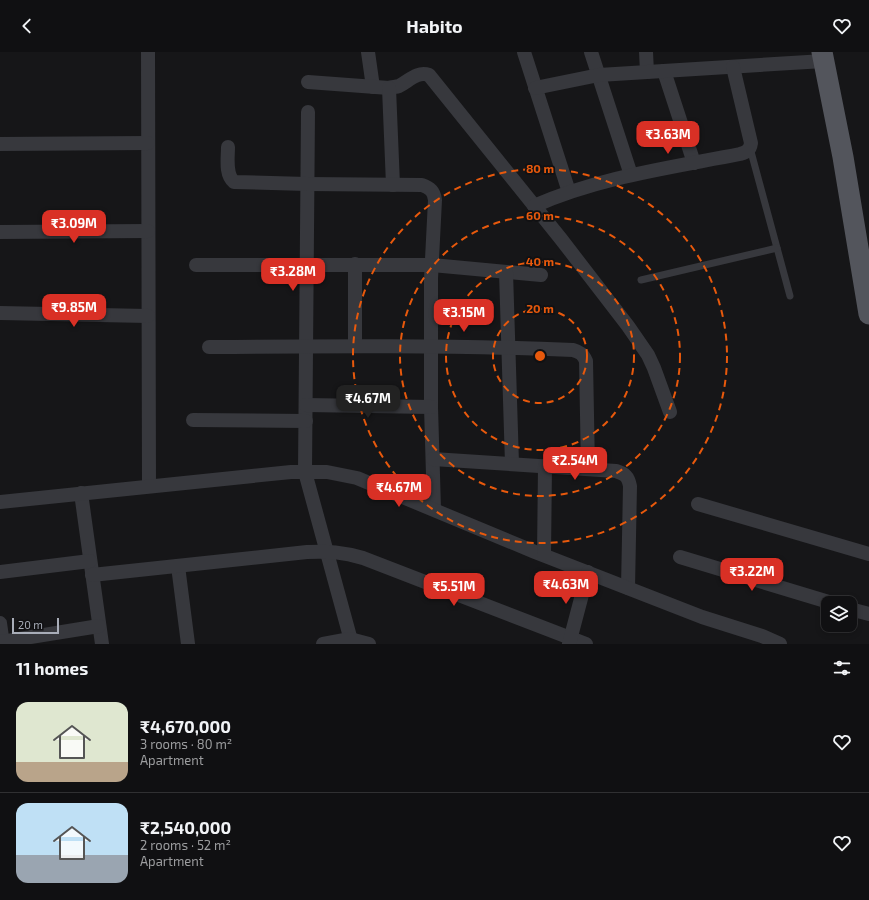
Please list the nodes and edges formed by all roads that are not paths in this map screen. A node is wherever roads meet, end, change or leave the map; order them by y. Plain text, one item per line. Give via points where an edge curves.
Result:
1 (148, 52) edge
2 (368, 52) edge
3 (524, 52) edge
4 (591, 52) edge
5 (646, 52) edge
6 (827, 55) edge
7 (733, 67) junction
8 (664, 71) junction
9 (647, 72) junction
10 (599, 75) junction
11 (308, 82) dead end
12 (373, 87) junction
13 (389, 88) junction
14 (535, 88) junction
15 (308, 112) dead end
16 (148, 142) junction
17 (0, 144) edge
18 (228, 147) dead end
19 (750, 148) junction
20 (694, 163) junction
21 (631, 175) junction
22 (307, 184) junction
23 (393, 185) junction
24 (569, 192) junction
25 (534, 206) junction
26 (869, 230) edge
27 (148, 231) junction
28 (0, 232) edge
29 (777, 248) junction
30 (306, 264) junction
31 (355, 264) junction
32 (432, 264) junction
33 (196, 265) dead end
34 (506, 272) junction
35 (542, 275) dead end
36 (641, 280) dead end
37 (790, 296) dead end
38 (0, 313) edge
39 (869, 314) edge
40 (148, 316) junction
41 (306, 346) junction
42 (355, 346) junction
43 (431, 346) junction
44 (209, 347) dead end
45 (508, 347) junction
46 (306, 405) junction
47 (431, 407) junction
48 (670, 412) dead end
49 (193, 420) dead end
50 (306, 421) junction
51 (432, 459) junction
52 (512, 464) junction
53 (545, 466) junction
54 (588, 469) junction
55 (305, 472) junction
56 (149, 486) junction
57 (81, 493) junction
58 (0, 502) edge
59 (698, 504) dead end
60 (434, 509) junction
61 (326, 551) junction
62 (869, 554) edge
63 (544, 555) junction
64 (680, 557) dead end
65 (178, 566) junction
66 (91, 568) junction
67 (0, 572) edge
68 (588, 572) junction
69 (628, 588) junction
70 (821, 600) edge
71 (857, 611) edge
72 (869, 614) edge
73 (0, 623) edge
74 (99, 626) junction
75 (351, 641) edge
76 (570, 641) edge
77 (2, 642) edge
78 (102, 644) edge
79 (188, 644) edge
80 (323, 644) edge
81 (369, 644) edge
82 (586, 644) edge
83 (780, 644) edge

1 - 16 street
2 - 12 street
3 - 14 street
4 - 10 street
5 - 9 street
6 - 7 street
6 - 26 main road via 858,166
6 - 39 main road
7 - 8 street
7 - 19 street via 751,143
8 - 9 street
8 - 20 street
9 - 10 street
10 - 14 street
10 - 21 street
11 - 12 street
12 - 13 street
13 - 23 street
13 - 25 street via 398,86 417,74 429,75
14 - 24 street
15 - 22 street
16 - 17 street
16 - 27 street
18 - 22 street via 228,173 234,182
19 - 20 street via 740,154
19 - 29 lane
20 - 21 street
21 - 24 street
22 - 23 street
22 - 30 street
23 - 32 street via 422,185 434,192
24 - 25 street
25 - 48 street via 648,355
27 - 28 street
27 - 40 street
29 - 36 lane
29 - 37 lane
30 - 31 street
30 - 33 street
30 - 41 street
31 - 32 street
31 - 42 street
32 - 34 street
32 - 43 street
34 - 35 street
34 - 45 street
38 - 40 street
40 - 56 street
41 - 42 street
41 - 44 street
41 - 46 street
42 - 43 street
43 - 45 street
43 - 47 street
45 - 52 street
45 - 54 street via 573,350 580,351 584,356
46 - 47 street
46 - 50 street
47 - 51 street
49 - 50 street
50 - 55 street
51 - 52 street
51 - 60 street
52 - 53 street
53 - 54 street
53 - 63 street
54 - 69 street via 616,471 628,478
55 - 56 street
55 - 60 street via 327,472 357,478
55 - 61 street
56 - 57 street
57 - 58 street
57 - 66 street
59 - 62 street
60 - 63 street
61 - 65 street
61 - 75 street
61 - 76 street via 344,552 363,558
63 - 68 street
64 - 70 street
65 - 66 street
65 - 79 street
66 - 67 street
66 - 74 street
68 - 69 street
68 - 76 street
69 - 83 street
71 - 72 street
73 - 77 street
74 - 77 street
74 - 78 street
75 - 80 street
75 - 81 street
76 - 82 street

